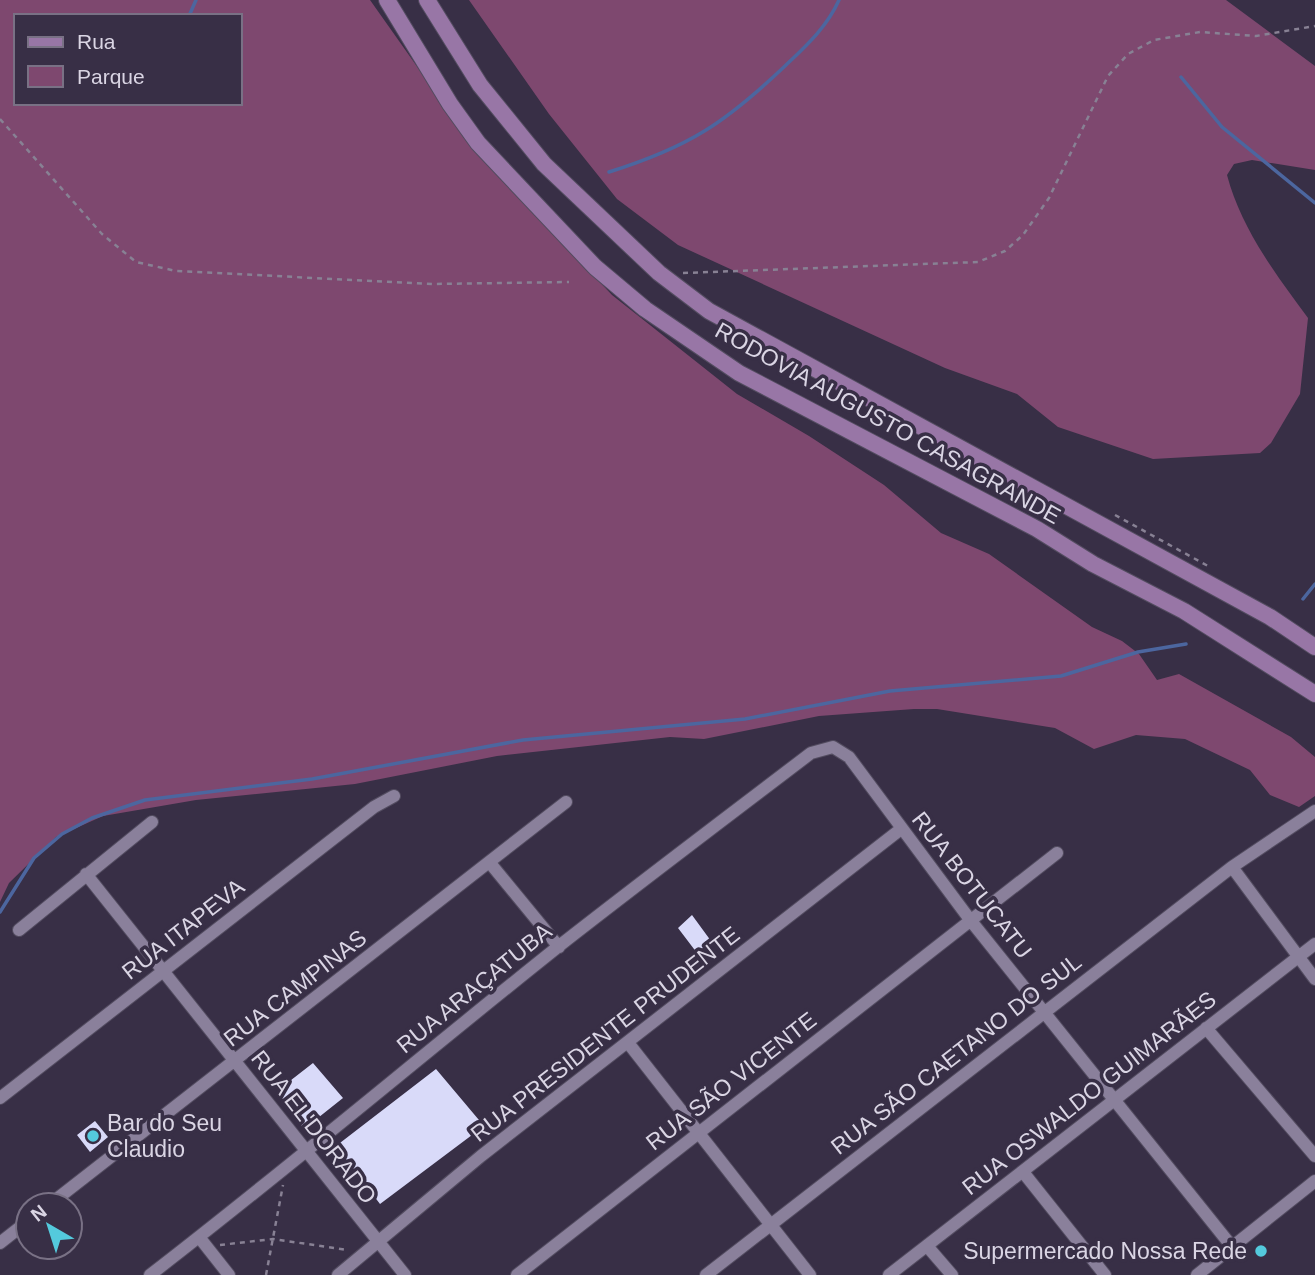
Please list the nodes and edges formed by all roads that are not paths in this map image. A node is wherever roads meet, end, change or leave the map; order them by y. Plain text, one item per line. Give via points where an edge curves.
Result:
1 (387, 0) edge
2 (427, 0) edge
3 (1315, 647) edge
4 (1315, 694) edge
5 (834, 747) joint
6 (394, 796) dead end
7 (566, 802) dead end
8 (1315, 811) edge
9 (152, 822) dead end
10 (901, 830) junction
11 (1057, 853) dead end
12 (490, 863) junction
13 (1232, 867) junction
14 (86, 874) junction
15 (971, 921) junction
16 (19, 930) dead end
17 (1315, 944) edge
18 (559, 947) junction
19 (1298, 956) junction
20 (163, 972) junction
21 (1315, 979) edge
22 (1045, 1012) junction
23 (1206, 1028) junction
24 (629, 1044) junction
25 (235, 1062) junction
26 (0, 1098) edge
27 (1115, 1100) junction
28 (700, 1132) junction
29 (308, 1153) junction
30 (1315, 1156) edge
31 (1023, 1172) junction
32 (1315, 1181) edge
33 (67, 1191) edge
34 (771, 1225) junction
35 (203, 1242) junction
36 (379, 1243) junction
37 (927, 1245) junction
38 (1233, 1248) junction
39 (150, 1275) edge
40 (229, 1275) edge
41 (338, 1275) edge
42 (405, 1275) edge
43 (517, 1275) edge
44 (706, 1275) edge
45 (810, 1275) edge
46 (889, 1275) edge
47 (952, 1275) edge
48 (1104, 1275) edge
49 (1197, 1275) edge

1 - 4 main road, RODOVIA AUGUSTO CASAGRANDE via 478,143 595,267 645,309 738,373 1037,529 1205,623
2 - 3 main road via 480,85 544,164 659,273 709,312 1270,617
5 - 10 street, RUA BOTUCATU via 849,757
5 - 18 street, RUA ARAÇATUBA via 811,752
6 - 20 street, RUA ITAPEVA
7 - 12 street, RUA CAMPINAS
8 - 13 street, RUA SÃO CAETANO DO SUL
9 - 14 street
10 - 15 street, RUA BOTUCATU
10 - 24 street, RUA PRESIDENTE PRUDENTE
11 - 15 street, RUA SÃO VICENTE
12 - 18 street
12 - 25 street, RUA CAMPINAS
13 - 19 street
13 - 22 street, RUA SÃO CAETANO DO SUL
14 - 16 street
14 - 20 street, RUA EL'DORADO
15 - 22 street, RUA BOTUCATU
15 - 28 street, RUA SÃO VICENTE
17 - 19 street, RUA OSWALDO GUIMARÃES
18 - 29 street, RUA ARAÇATUBA
19 - 21 street
19 - 23 street, RUA OSWALDO GUIMARÃES
20 - 25 street, RUA EL'DORADO
20 - 26 street, RUA ITAPEVA
22 - 27 street, RUA BOTUCATU
22 - 34 street, RUA SÃO CAETANO DO SUL
23 - 27 street, RUA OSWALDO GUIMARÃES
23 - 30 street
24 - 28 street
24 - 36 street, RUA PRESIDENTE PRUDENTE via 481,1156
25 - 29 street, RUA EL'DORADO
25 - 33 street, RUA CAMPINAS
27 - 31 street, RUA OSWALDO GUIMARÃES
27 - 38 street, RUA BOTUCATU
28 - 34 street
28 - 43 street, RUA SÃO VICENTE
29 - 35 street, RUA ARAÇATUBA
29 - 36 street, RUA EL'DORADO
31 - 37 street, RUA OSWALDO GUIMARÃES
31 - 48 street
32 - 38 street
34 - 44 street, RUA SÃO CAETANO DO SUL
34 - 45 street
35 - 39 street, RUA ARAÇATUBA
35 - 40 street
36 - 41 street, RUA PRESIDENTE PRUDENTE
36 - 42 street, RUA EL'DORADO
37 - 46 street, RUA OSWALDO GUIMARÃES
37 - 47 street
38 - 49 street

